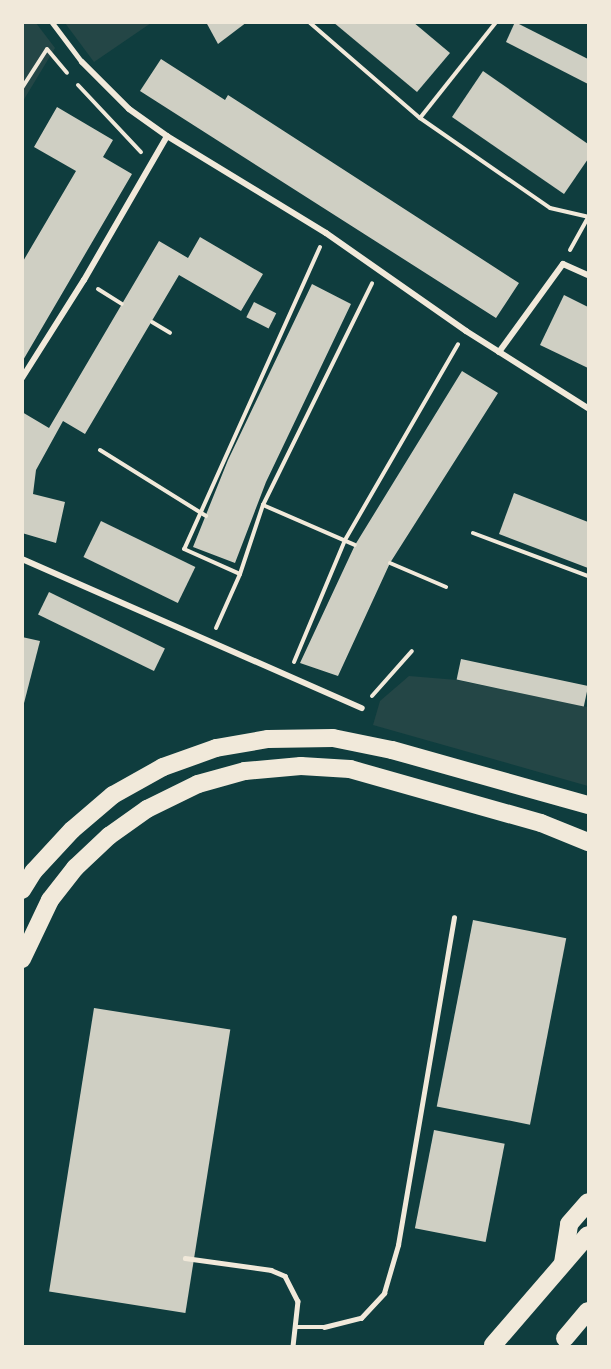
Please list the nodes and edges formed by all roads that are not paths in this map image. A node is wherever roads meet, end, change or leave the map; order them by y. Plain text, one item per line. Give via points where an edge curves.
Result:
1 (52, 22) edge
2 (82, 62) joint
3 (167, 136) junction
4 (588, 275) edge
5 (499, 352) junction
6 (22, 378) edge
7 (588, 408) edge
8 (22, 559) edge
9 (362, 708) road end
10 (588, 805) edge
11 (588, 842) edge
12 (22, 890) edge
13 (454, 918) dead end
14 (22, 959) edge
15 (588, 1202) edge
16 (588, 1235) edge
17 (185, 1258) dead end
18 (563, 1263) junction
19 (588, 1311) edge
20 (296, 1327) junction
21 (565, 1338) dead end
22 (493, 1345) dead end
23 (293, 1347) edge

1 - 2 lane
2 - 3 street via 129,109
3 - 5 street via 326,233
3 - 6 street
4 - 5 street via 562,264
5 - 7 street
8 - 9 street
10 - 12 highway via 392,750 333,738 268,739 216,748 164,767 113,795 72,830
11 - 14 highway via 541,823 350,769 301,766 245,771 198,784 147,809 109,836 50,900
13 - 20 lane via 398,1245 384,1293 361,1318 324,1327
15 - 18 highway via 569,1224
16 - 18 highway
17 - 20 lane via 271,1270 285,1276 298,1302
18 - 22 highway
19 - 21 highway
20 - 23 lane

